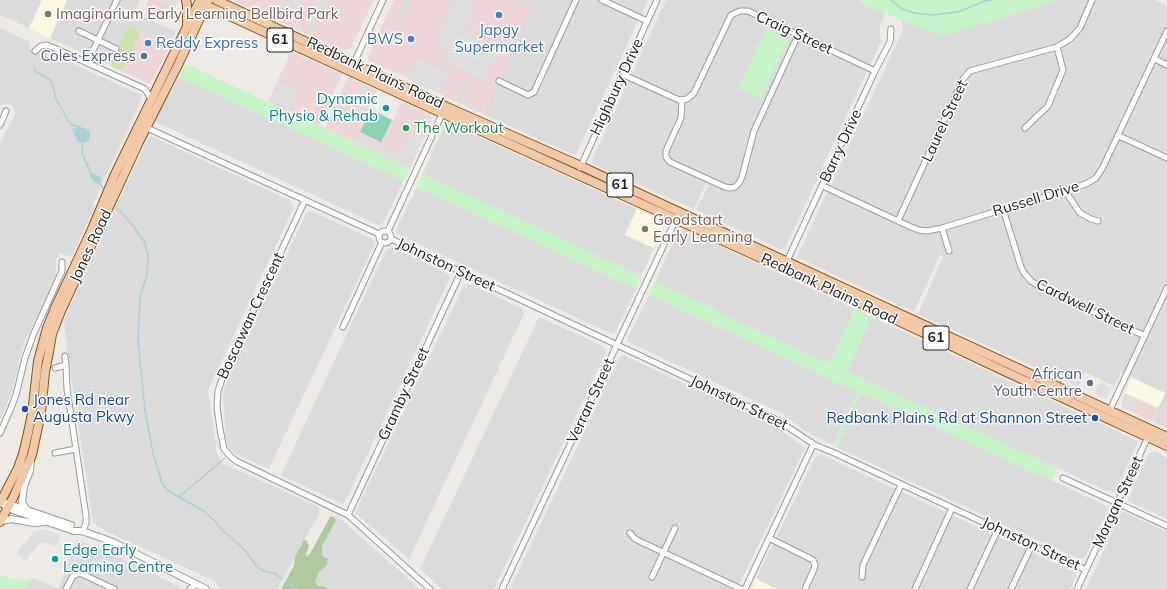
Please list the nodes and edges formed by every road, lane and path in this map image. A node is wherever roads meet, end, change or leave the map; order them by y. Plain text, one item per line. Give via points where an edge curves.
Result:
1 (117, 0) edge
2 (186, 0) edge
3 (216, 0) edge
4 (383, 0) edge
5 (576, 0) edge
6 (602, 0) edge
7 (657, 0) edge
8 (1092, 0) edge
9 (202, 1) edge
10 (226, 3) edge
11 (647, 21) junction
12 (187, 28) junction
13 (891, 29) dead end
14 (282, 30) junction
15 (1167, 31) edge
16 (78, 32) dead end
17 (798, 35) junction
18 (98, 40) junction
19 (1057, 47) junction
20 (116, 49) dead end
21 (35, 51) dead end
22 (311, 54) junction
23 (1155, 59) junction
24 (87, 63) junction
25 (354, 63) junction
26 (1167, 65) edge
27 (350, 71) junction
28 (876, 71) junction
29 (622, 74) junction
30 (499, 81) dead end
31 (157, 88) junction
32 (145, 89) junction
33 (151, 99) junction
34 (682, 100) junction
35 (445, 110) junction
36 (6, 111) dead end
37 (0, 125) edge
38 (143, 126) junction
39 (1025, 128) dead end
40 (1118, 136) junction
41 (1167, 158) edge
42 (581, 166) junction
43 (577, 174) junction
44 (823, 186) junction
45 (1065, 191) junction
46 (305, 200) junction
47 (1004, 209) junction
48 (678, 216) junction
49 (898, 221) junction
50 (1098, 221) dead end
51 (942, 228) junction
52 (388, 231) junction
53 (379, 234) junction
54 (391, 239) junction
55 (382, 242) junction
56 (949, 251) dead end
57 (787, 261) junction
58 (62, 262) dead end
59 (461, 272) junction
60 (1167, 288) edge
61 (343, 327) dead end
62 (1145, 336) junction
63 (618, 344) junction
64 (65, 356) dead end
65 (66, 365) junction
66 (56, 368) dead end
67 (1108, 414) junction
68 (0, 433) edge
69 (1167, 436) edge
70 (1148, 437) junction
71 (813, 445) junction
72 (1167, 446) edge
73 (76, 449) junction
74 (55, 452) dead end
75 (32, 454) junction
76 (1062, 478) dead end
77 (901, 484) junction
78 (0, 502) edge
79 (1117, 504) junction
80 (9, 506) junction
81 (952, 508) junction
82 (28, 511) junction
83 (348, 515) junction
84 (0, 522) edge
85 (48, 522) junction
86 (1167, 526) edge
87 (675, 528) dead end
88 (998, 529) junction
89 (82, 531) junction
90 (630, 533) dead end
91 (769, 538) junction
92 (1032, 545) junction
93 (663, 552) junction
94 (1086, 570) junction
95 (652, 577) dead end
96 (862, 577) dead end
97 (197, 586) edge
98 (66, 589) edge
99 (114, 589) edge
100 (190, 589) edge
101 (206, 589) edge
102 (430, 589) edge
103 (502, 589) edge
104 (741, 589) edge
105 (745, 589) edge
106 (805, 589) edge
107 (915, 589) edge
108 (970, 589) edge
109 (1011, 589) edge
110 (1077, 589) edge

1 - 18 street
2 - 12 main road
3 - 10 main road, Redbank Plains Road / 61
4 - 25 street
5 - 30 street via 534,92 528,95
6 - 11 street
7 - 11 street, Highbury Drive
8 - 19 street, Laurel Street via 1080,28 1070,39
9 - 12 main road, Jones Road
9 - 22 main road, Redbank Plains Road / 61
9 - 38 main road, Jones Road via 178,65
10 - 14 main road, Redbank Plains Road / 61
11 - 29 street, Highbury Drive
12 - 31 main road, Jones Road
13 - 28 street, Barry Drive via 890,42
14 - 22 main road via 285,37 308,48
14 - 25 main road, Redbank Plains Road / 61
15 - 23 street, Russell Drive
16 - 18 street
17 - 28 street, Craig Street
17 - 34 street, Craig Street via 748,11 740,10 731,15 694,93 688,99
17 - 34 street via 754,131 742,177 735,187 724,187 670,162 666,157 666,151 682,118
18 - 20 street
18 - 24 street
19 - 39 street via 1063,70 1048,106
19 - 49 street, Laurel Street via 970,71 963,79
21 - 24 street via 47,45
22 - 27 main road, Redbank Plains Road / 61
23 - 26 street
23 - 40 street, Russell Drive
24 - 32 street
25 - 27 street
25 - 35 main road, Redbank Plains Road / 61
27 - 35 main road, Redbank Plains Road / 61
28 - 44 street, Barry Drive
29 - 34 street
29 - 42 street, Highbury Drive
31 - 32 street
31 - 33 main road, Jones Road
32 - 33 street
33 - 38 main road, Jones Road
35 - 42 main road, Redbank Plains Road / 61
35 - 43 main road, Redbank Plains Road / 61 via 468,122 470,126
35 - 52 street
36 - 37 street
38 - 46 street, Johnston Street
38 - 75 main road, Jones Road via 60,311 45,372 39,426
38 - 78 main road, Jones Road via 115,174 47,328 38,361 32,414 23,454
40 - 41 street
40 - 45 street, Russell Drive via 1096,178
42 - 43 street, Highbury Drive
42 - 48 main road, Redbank Plains Road / 61
43 - 48 main road, Redbank Plains Road / 61
44 - 49 street, Russell Drive
44 - 57 street, Barry Drive
45 - 47 street, Russell Drive
45 - 50 street via 1080,213
46 - 53 street, Johnston Street
46 - 83 street, Boscawan Crescent via 223,376 217,407 220,429 224,449 231,457
47 - 51 street, Russell Drive
47 - 62 street, Cardwell Street via 1021,267 1031,281
48 - 57 main road, Redbank Plains Road / 61
48 - 63 street, Verran Street
48 - 67 main road, Redbank Plains Road / 61 via 880,312
49 - 51 street, Russell Drive via 919,230
51 - 56 street
52 - 53 street
52 - 54 street
53 - 55 street
54 - 55 street
54 - 59 street, Johnston Street
55 - 61 street
57 - 67 main road, Redbank Plains Road / 61
58 - 68 street via 62,271 34,334 14,402
59 - 63 street, Johnston Street
59 - 83 street, Gramby Street
60 - 62 street
62 - 67 street
63 - 71 street, Johnston Street via 762,412 794,430
63 - 103 street, Verran Street
64 - 65 street
65 - 66 street
65 - 73 street
67 - 69 main road, Redbank Plains Road / 61
67 - 70 main road, Redbank Plains Road / 61
70 - 72 main road, Redbank Plains Road / 61
70 - 79 street, Morgan Street
71 - 77 street, Johnston Street
71 - 91 street
73 - 74 street
73 - 89 street via 86,516
75 - 80 main road, Jones Road
75 - 82 street via 22,502
76 - 79 street
77 - 81 street, Johnston Street
77 - 96 street via 863,565
78 - 80 street, Jones Road
79 - 86 street
79 - 94 street, Morgan Street
80 - 82 street, Jones Road
80 - 84 main road
80 - 85 street, Jones Road
81 - 88 street, Johnston Street
81 - 107 street
82 - 89 street, Jones Road
83 - 102 street, Boscawan Crescent
84 - 85 street via 10,519 35,523
85 - 89 street, Jones Road via 74,531
87 - 93 street
88 - 92 street, Johnston Street
88 - 108 street
89 - 97 street, Jones Road via 113,542
90 - 93 street via 635,539
91 - 105 street
91 - 106 street via 813,560 814,569
92 - 94 street, Johnston Street
92 - 109 street
93 - 95 street
93 - 104 street
94 - 110 street, Morgan Street
97 - 100 street
97 - 101 street, Jones Road
98 - 99 street via 73,576 80,573

